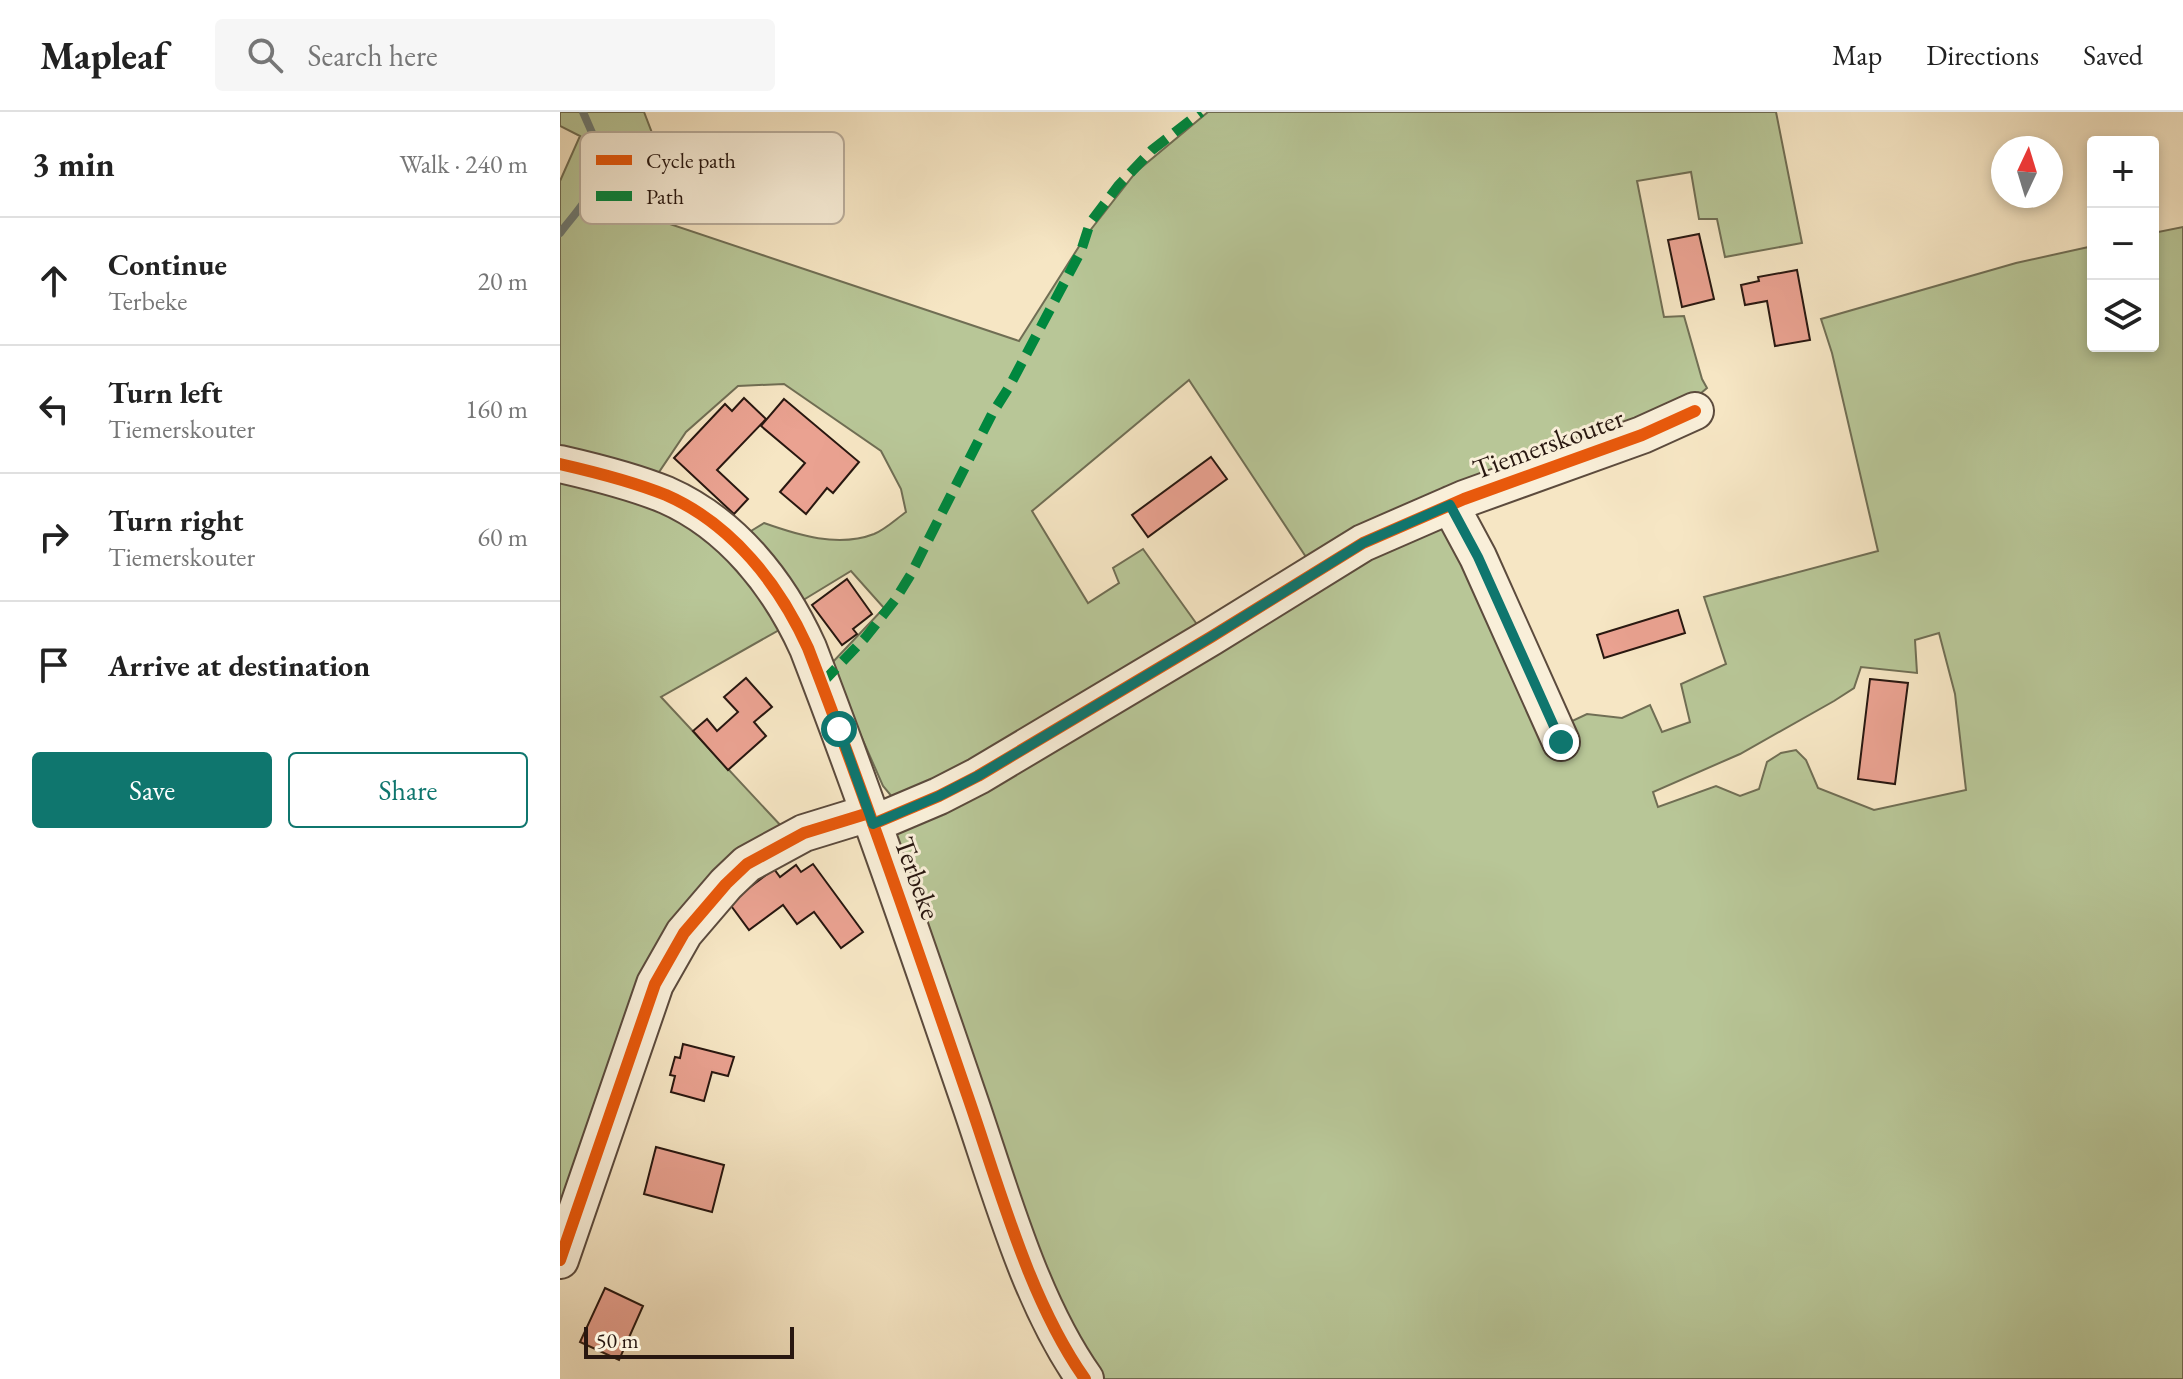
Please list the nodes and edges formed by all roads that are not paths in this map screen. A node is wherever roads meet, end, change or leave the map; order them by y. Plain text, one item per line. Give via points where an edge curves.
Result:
1 (1695, 411) dead end
2 (560, 464) edge
3 (1450, 505) junction
4 (1561, 742) dead end
5 (871, 818) junction
6 (560, 1260) edge
7 (1085, 1379) edge

1 - 3 street, Tiemerskouter
2 - 5 street, Terbeke via 636,484 684,504 733,539 760,568 804,639
3 - 4 street, Tiemerskouter
3 - 5 street, Tiemerskouter via 1363,543 978,776 939,796
5 - 6 street, Tiemerskouter via 804,833 747,864 684,933 655,984
5 - 7 street, Terbeke via 1022,1252 1057,1335

